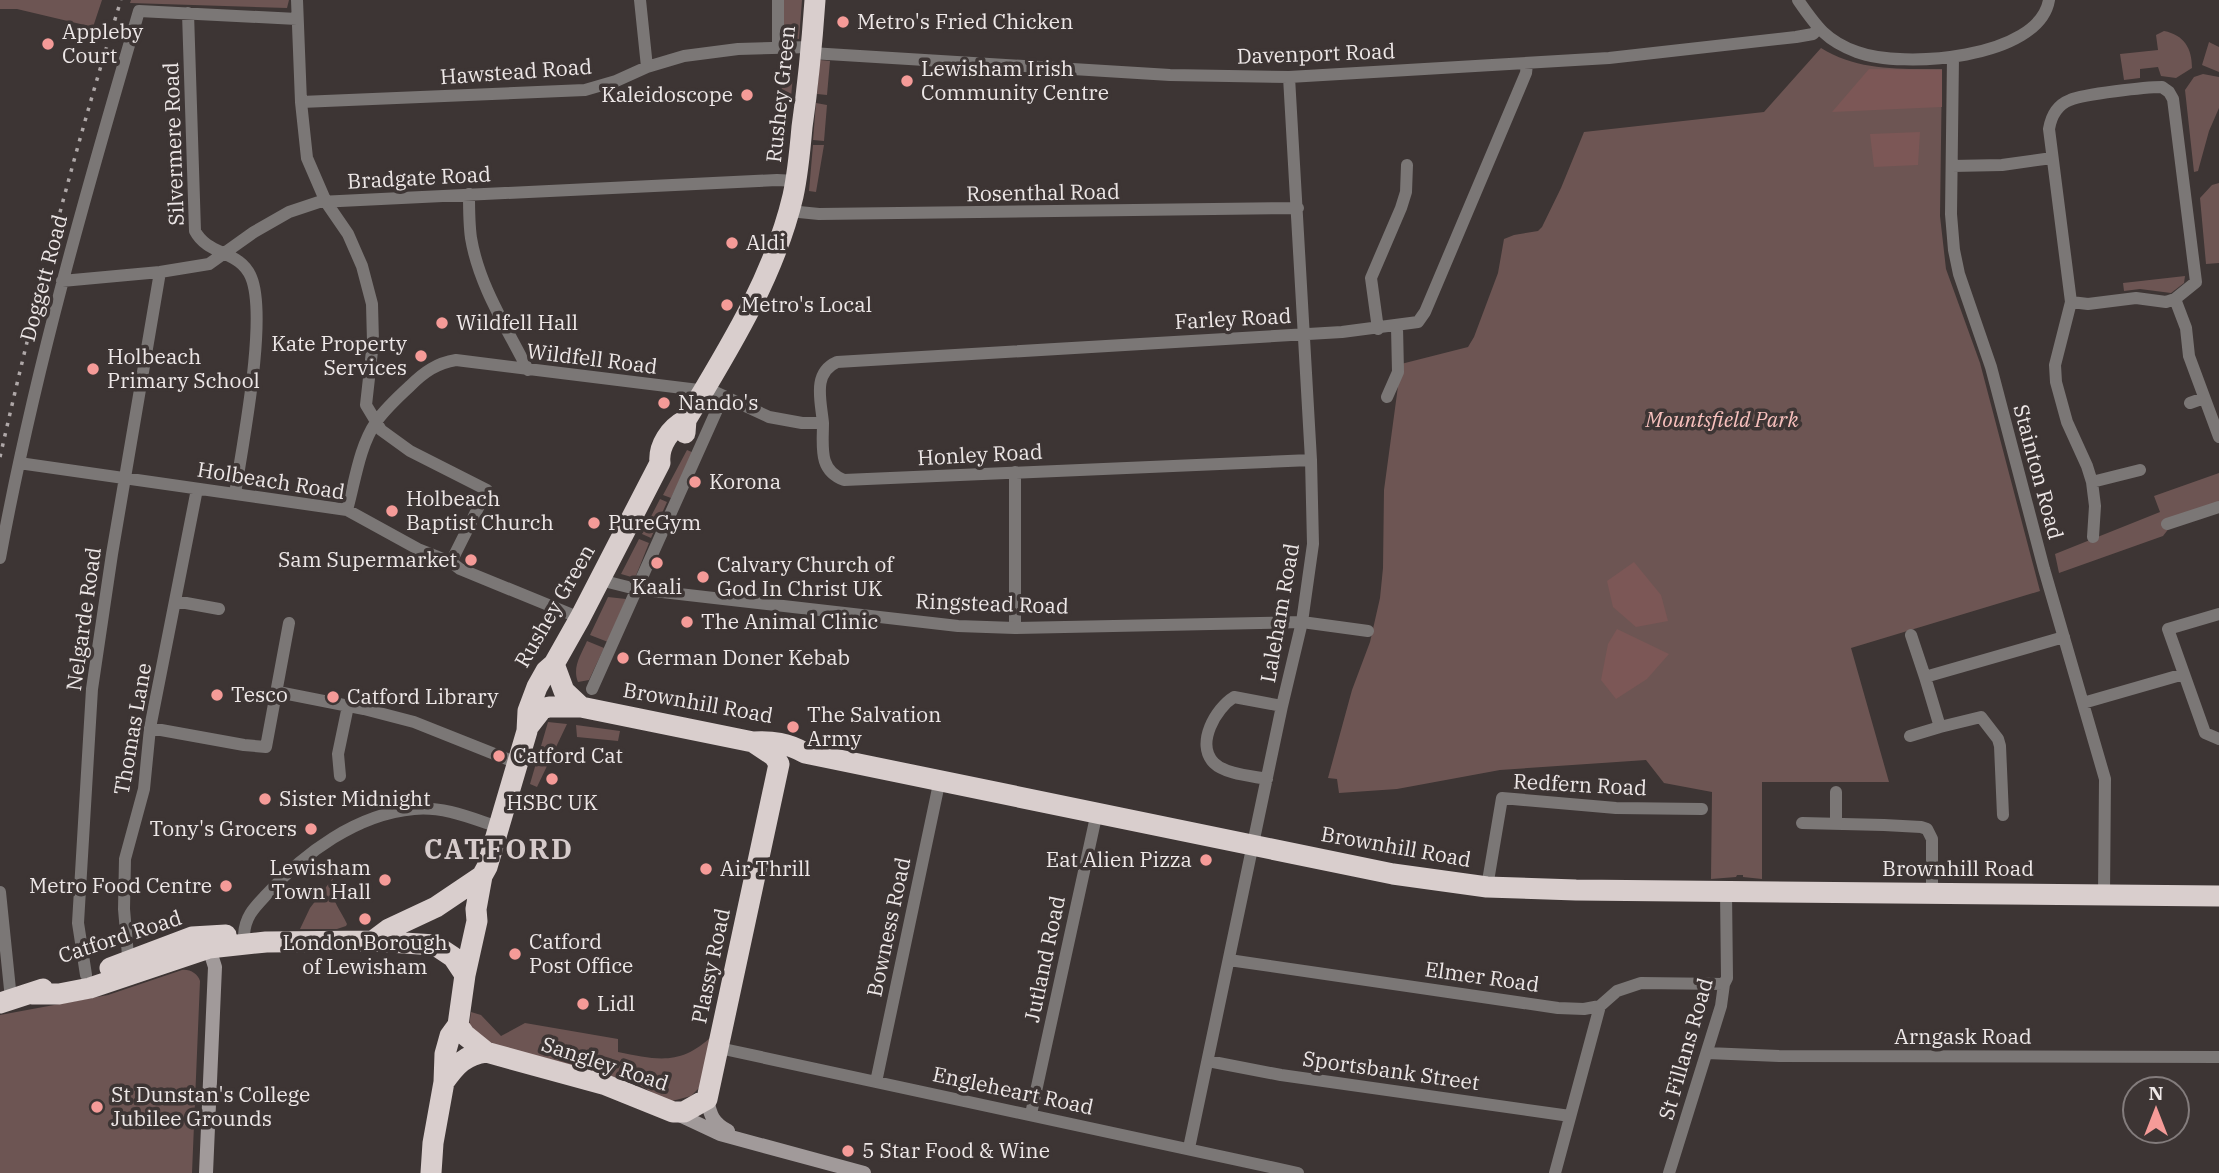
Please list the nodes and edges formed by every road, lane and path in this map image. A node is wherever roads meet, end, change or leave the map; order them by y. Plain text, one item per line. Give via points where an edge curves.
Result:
1 (297, 0) edge
2 (640, 0) edge
3 (778, 0) edge
4 (815, 0) edge
5 (1798, 0) edge
6 (2049, 0) edge
7 (188, 13) junction
8 (297, 19) junction
9 (1818, 29) junction
10 (778, 47) junction
11 (812, 50) junction
12 (1953, 57) junction
13 (1527, 64) junction
14 (647, 67) junction
15 (1289, 76) junction
16 (301, 102) junction
17 (2052, 158) junction
18 (1407, 165) dead end
19 (1952, 166) junction
20 (796, 181) junction
21 (469, 194) junction
22 (326, 202) junction
23 (1298, 208) junction
24 (789, 211) junction
25 (224, 253) junction
26 (160, 272) junction
27 (62, 281) junction
28 (2175, 299) junction
29 (2071, 302) junction
30 (1397, 327) junction
31 (1378, 329) junction
32 (1304, 334) junction
33 (528, 370) junction
34 (712, 397) junction
35 (1387, 397) dead end
36 (2204, 398) junction
37 (2190, 403) dead end
38 (375, 423) junction
39 (823, 423) junction
40 (2219, 437) edge
41 (1311, 460) junction
42 (19, 463) junction
43 (2140, 470) dead end
44 (1015, 472) junction
45 (124, 479) junction
46 (2092, 482) junction
47 (197, 489) junction
48 (235, 494) junction
49 (2219, 507) edge
50 (347, 510) junction
51 (2167, 524) dead end
52 (2093, 537) dead end
53 (0, 558) edge
54 (451, 562) junction
55 (600, 580) junction
56 (636, 589) junction
57 (175, 601) junction
58 (219, 609) dead end
59 (2219, 614) edge
60 (580, 618) junction
61 (1302, 622) junction
62 (289, 623) dead end
63 (1015, 628) junction
64 (1368, 631) dead end
65 (1910, 635) dead end
66 (2064, 637) junction
67 (554, 664) junction
68 (2184, 674) junction
69 (1925, 677) junction
70 (278, 692) junction
71 (587, 698) junction
72 (2082, 702) junction
73 (348, 706) junction
74 (1282, 706) junction
75 (528, 727) junction
76 (1940, 727) junction
77 (150, 728) junction
78 (1910, 736) dead end
79 (2219, 738) edge
80 (753, 742) junction
81 (805, 752) junction
82 (517, 763) junction
83 (779, 764) junction
84 (340, 776) dead end
85 (940, 779) junction
86 (1267, 779) junction
87 (1836, 792) dead end
88 (1702, 809) dead end
89 (1097, 812) junction
90 (2003, 815) dead end
91 (1802, 823) dead end
92 (1836, 824) junction
93 (498, 827) junction
94 (1253, 845) junction
95 (482, 876) junction
96 (1488, 887) junction
97 (0, 892) edge
98 (1726, 892) junction
99 (1932, 894) junction
100 (2104, 895) junction
101 (2219, 896) edge
102 (244, 935) junction
103 (373, 941) junction
104 (266, 942) junction
105 (209, 948) junction
106 (156, 950) junction
107 (3, 958) edge
108 (1228, 960) junction
109 (129, 968) junction
110 (86, 975) junction
111 (466, 975) junction
112 (1724, 984) junction
113 (14, 998) edge
114 (1600, 1006) junction
115 (458, 1025) junction
116 (719, 1048) junction
117 (486, 1052) junction
118 (1707, 1053) junction
119 (2219, 1057) edge
120 (1208, 1061) junction
121 (444, 1082) junction
122 (876, 1082) junction
123 (708, 1099) junction
124 (673, 1112) junction
125 (1031, 1114) junction
126 (1570, 1116) junction
127 (745, 1140) junction
128 (1189, 1148) junction
129 (206, 1173) edge
130 (431, 1173) edge
131 (864, 1173) edge
132 (1298, 1173) edge
133 (1555, 1173) edge
134 (1669, 1173) edge

1 - 8 street
2 - 14 street
3 - 10 street, Rushey Green
4 - 11 highway, Rushey Green
5 - 9 street
6 - 12 street via 2046,13 2007,43
7 - 8 street
7 - 25 street, Silvermere Road via 195,232
7 - 27 street, Doggett Road via 139,10
8 - 16 street
9 - 12 street via 1848,48 1874,57
9 - 13 street, Davenport Road via 1813,34 1739,44
10 - 11 street, Hawstead Road
10 - 14 street, Hawstead Road via 696,54
11 - 15 street, Davenport Road via 1158,74
11 - 20 highway, Rushey Green
12 - 19 street, Stainton Road
13 - 15 street, Davenport Road
13 - 30 street, Farley Road via 1425,312 1418,322
14 - 16 street, Hawstead Road via 616,81 570,92
15 - 23 street, Laleham Road
16 - 22 street via 307,158
17 - 19 street
17 - 28 street via 2050,123 2064,103 2154,87 2171,95 2196,282
17 - 29 street
18 - 31 street via 1401,208 1371,278
19 - 66 street, Stainton Road via 1951,223 1959,274 1990,367
20 - 21 street, Bradgate Road
20 - 24 highway, Rushey Green
21 - 22 street, Bradgate Road
21 - 33 street via 478,266
22 - 25 street, Bradgate Road via 289,212
22 - 38 street via 348,234 372,304 366,405
23 - 24 street, Rosenthal Road
23 - 32 street, Laleham Road
24 - 34 highway, Rushey Green via 775,254
25 - 26 street, Bradgate Road via 209,264
25 - 48 street, Silvermere Road via 242,262 256,294 255,348
26 - 27 street, Bradgate Road
26 - 45 street, Nelgarde Road
27 - 42 street, Doggett Road
28 - 29 street
28 - 36 street
29 - 46 street via 2055,365 2058,394
30 - 31 street, Farley Road
30 - 35 street via 1398,372
31 - 32 street, Farley Road
32 - 39 street, Farley Road via 837,362 820,380
32 - 41 street, Laleham Road
33 - 34 street, Wildfell Road
33 - 38 street, Wildfell Road via 456,360 436,365
34 - 39 street via 715,392 769,417
34 - 55 highway, Rushey Green via 685,421 685,435 672,457 660,463
34 - 56 street, Rushey Green
36 - 37 street
36 - 40 street
38 - 50 street, Wildfell Road
38 - 54 street via 410,451 488,490
39 - 44 street, Honley Road via 826,466 833,476 844,480
41 - 44 street, Honley Road
41 - 61 street, Laleham Road via 1313,544
42 - 45 street, Holbeach Road
42 - 53 street, Doggett Road
43 - 46 street
44 - 63 street
45 - 47 street, Holbeach Road
45 - 110 street, Nelgarde Road via 92,689 78,923
46 - 52 street
47 - 48 street, Holbeach Road
47 - 57 street, Thomas Lane
48 - 50 street, Holbeach Road
49 - 51 street
50 - 54 street, Holbeach Road
54 - 60 street, Holbeach Road
55 - 56 street, Ringstead Road
55 - 60 highway, Rushey Green
56 - 63 street, Ringstead Road via 958,626
56 - 71 street, Rushey Green
57 - 58 street
57 - 77 street, Thomas Lane
59 - 68 street via 2168,629
60 - 67 highway, Rushey Green
61 - 63 street, Ringstead Road
61 - 64 street, Ringstead Road
61 - 74 street, Laleham Road
62 - 70 street
65 - 69 street
66 - 69 street
66 - 72 street, Stainton Road
67 - 71 highway via 564,691
67 - 75 highway, Rushey Green via 537,687 528,710
68 - 72 street
68 - 79 street via 2204,733
69 - 76 street
70 - 73 street
70 - 77 street via 264,747
71 - 75 highway, Brownhill Road via 542,709
71 - 80 highway, Brownhill Road
72 - 100 street, Stainton Road via 2105,779
73 - 82 street via 414,722
73 - 84 street via 338,754
74 - 86 street, Laleham Road
74 - 86 street via 1234,696 1213,717 1208,735 1206,752 1214,764
75 - 82 highway, Rushey Green
76 - 78 street
76 - 90 street via 1981,718 1998,739
77 - 109 street, Thomas Lane via 144,789 123,880
80 - 81 highway, Brownhill Road via 775,742
80 - 83 highway
81 - 83 highway
81 - 85 highway, Brownhill Road
82 - 93 highway, Rushey Green
83 - 116 highway, Plassy Road
85 - 89 highway, Brownhill Road
85 - 122 street, Bowness Road
86 - 94 street, Laleham Road
87 - 92 street
88 - 96 street, Redfern Road via 1616,808 1502,798
89 - 94 highway, Brownhill Road
89 - 125 street, Jutland Road
91 - 92 street
92 - 99 street via 1927,829 1932,839
93 - 95 highway, Rushey Green
93 - 102 street via 453,812 417,808 361,824 315,850 285,875 250,913
94 - 96 highway, Brownhill Road via 1393,874
94 - 108 street, Laleham Road
95 - 103 highway
95 - 111 highway, Rushey Green
96 - 98 highway, Brownhill Road
97 - 107 street
98 - 99 highway, Brownhill Road
98 - 112 street, St Fillans Road
99 - 100 highway, Brownhill Road
100 - 101 highway, Brownhill Road
102 - 104 highway, Catford Road
102 - 106 highway, Catford Road via 192,937
103 - 104 highway, Catford Road
103 - 111 highway, Catford Road via 435,945 453,957
104 - 105 highway, Catford Road
105 - 106 street via 195,944
105 - 109 highway, Catford Road
105 - 129 street via 215,982
106 - 109 highway, Catford Road
107 - 113 street
108 - 114 street, Elmer Road via 1558,1007
108 - 120 street, Laleham Road
109 - 110 highway, Catford Road
109 - 113 highway, Catford Road via 69,992
110 - 113 highway, Catford Road
111 - 115 highway, Rushey Green
112 - 114 street via 1641,983 1617,991
112 - 118 street, St Fillans Road
114 - 126 street
115 - 117 highway, Sangley Road
115 - 121 highway, Rushey Green via 445,1054
116 - 122 street, Engleheart Road
116 - 123 highway, Plassy Road
117 - 121 highway via 470,1055
117 - 124 highway, Sangley Road via 606,1085
118 - 119 street, Arngask Road
118 - 134 street, St Fillans Road
120 - 126 street, Sportsbank Street
120 - 128 street, Laleham Road
121 - 130 highway, Rushey Green
122 - 125 street, Engleheart Road
123 - 124 highway via 684,1112
123 - 127 street, Sangley Road via 710,1116 717,1125
124 - 127 street, Sangley Road
125 - 128 street, Engleheart Road
126 - 133 street
127 - 131 street, Sangley Road
128 - 132 street, Engleheart Road

